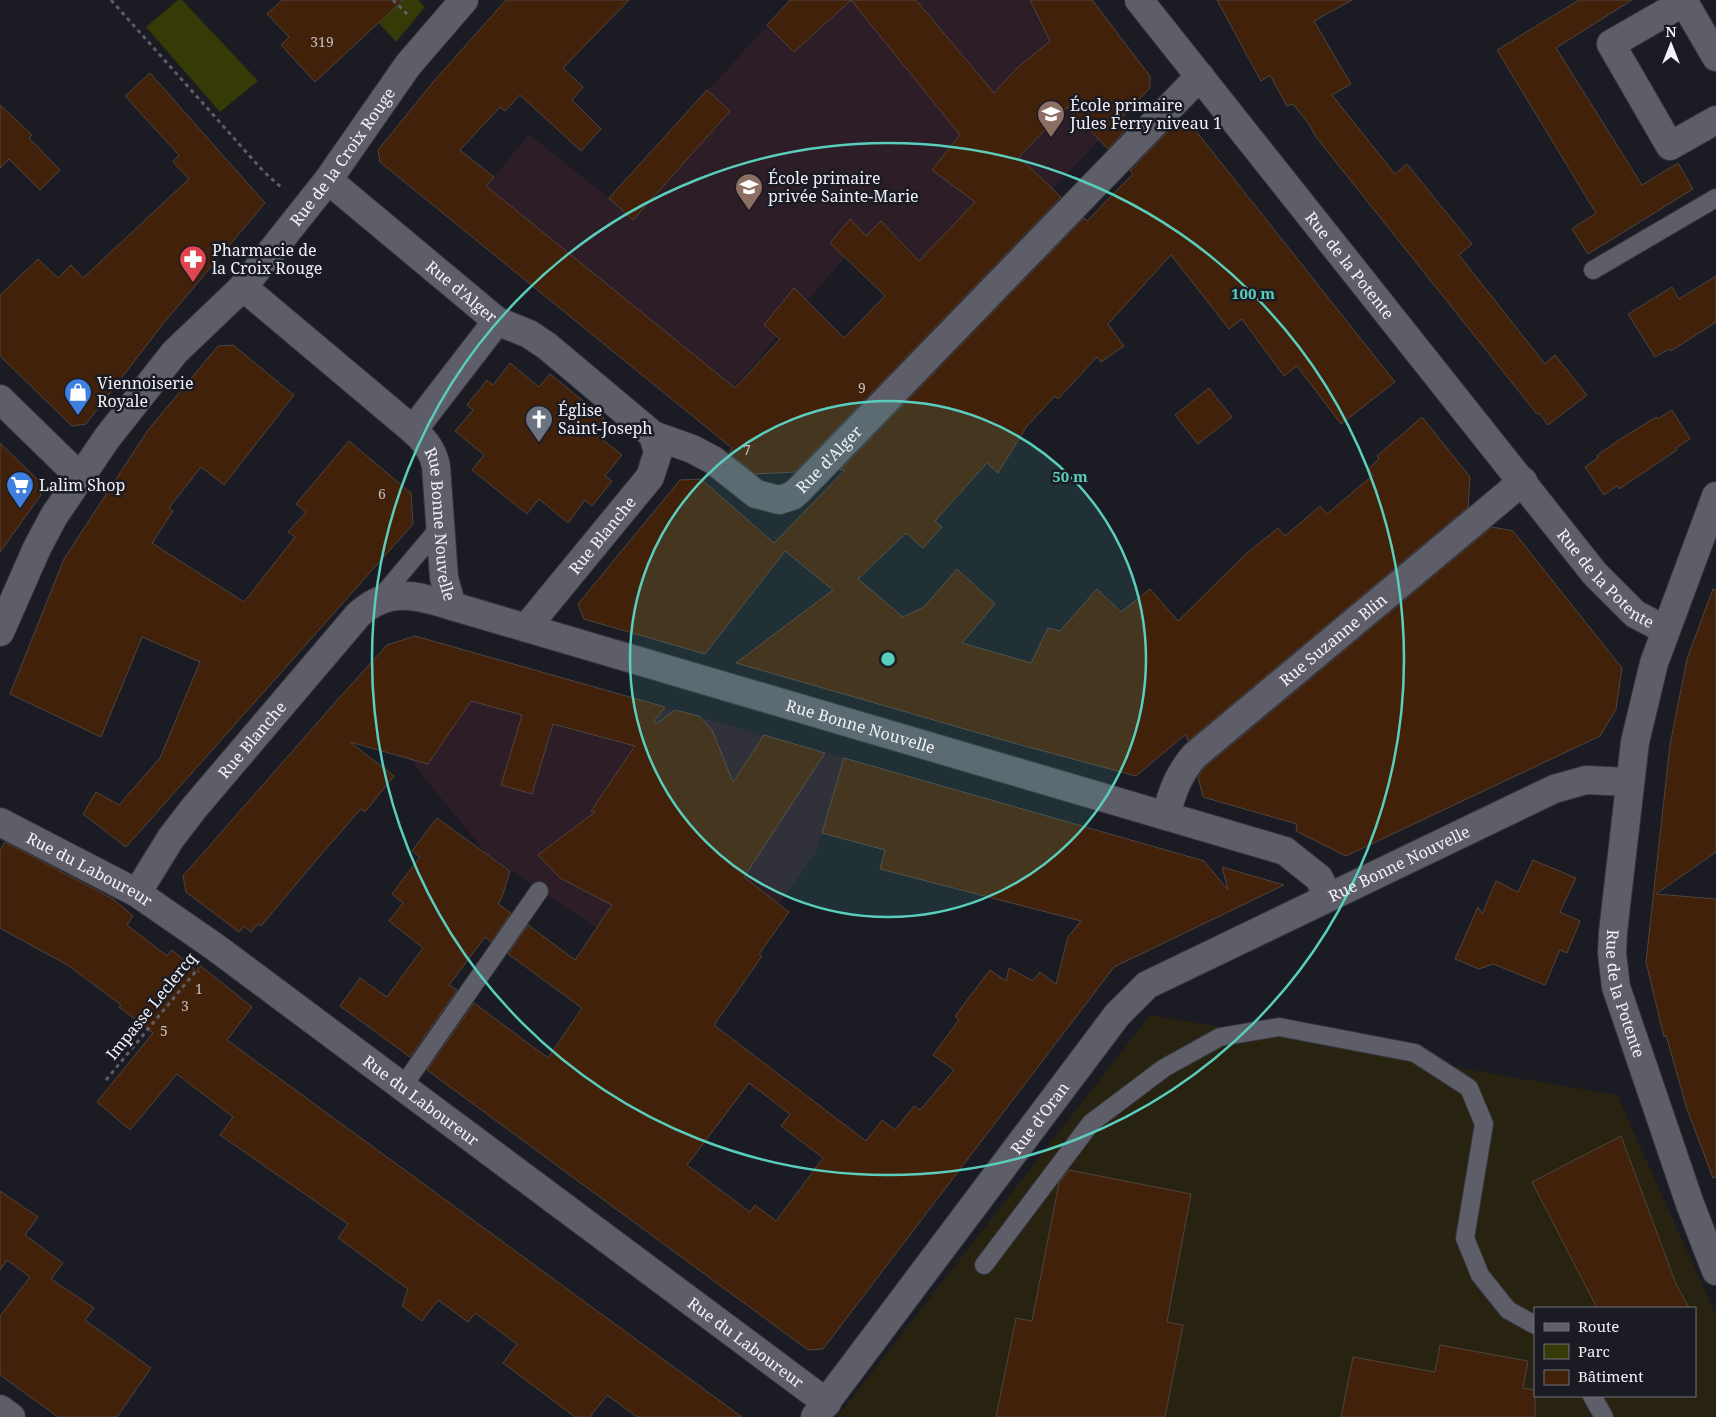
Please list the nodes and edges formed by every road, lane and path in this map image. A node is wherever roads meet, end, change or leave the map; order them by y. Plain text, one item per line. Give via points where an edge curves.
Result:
1 (111, 0) edge
2 (464, 0) edge
3 (1139, 0) edge
4 (1716, 57) edge
5 (1200, 76) junction
6 (1713, 129) edge
7 (328, 180) junction
8 (1716, 198) edge
9 (305, 209) junction
10 (1593, 270) dead end
11 (243, 287) junction
12 (497, 321) junction
13 (0, 398) edge
14 (413, 430) junction
15 (653, 435) junction
16 (80, 477) junction
17 (1523, 481) junction
18 (1716, 496) edge
19 (440, 527) junction
20 (380, 598) junction
21 (452, 606) junction
22 (526, 628) junction
23 (1666, 630) junction
24 (0, 632) edge
25 (1629, 782) junction
26 (1166, 816) junction
27 (0, 822) edge
28 (539, 891) dead end
29 (137, 893) junction
30 (1328, 897) junction
31 (215, 947) junction
32 (106, 1080) dead end
33 (403, 1086) junction
34 (984, 1266) dead end
35 (1716, 1271) edge
36 (1534, 1324) edge
37 (1593, 1397) edge
38 (0, 1409) edge
39 (821, 1410) edge
40 (11, 1417) edge
41 (1604, 1417) edge

1 - 9 path via 264,172
2 - 7 street, Rue de la Croix Rouge via 397,80
3 - 5 street, Rue de la Potente
4 - 6 street via 1684,2 1611,44 1670,146
5 - 15 street, Rue d'Alger via 792,496 779,500 756,494 713,460 692,448
5 - 17 street, Rue de la Potente
7 - 9 street, Rue de la Croix Rouge
7 - 12 street, Rue d'Alger
8 - 10 lane
9 - 11 street, Rue de la Croix Rouge
11 - 14 street, Rue Bonne Nouvelle
11 - 16 street, Rue de la Croix Rouge via 163,366
12 - 14 street
12 - 15 street, Rue d'Alger via 543,343
13 - 16 street
14 - 19 street, Rue Bonne Nouvelle via 434,457
15 - 22 street, Rue Blanche via 658,452 650,477
16 - 24 street, Rue de la Croix Rouge via 37,548
17 - 23 street, Rue de la Potente via 1614,595 1635,614
17 - 26 street, Rue Suzanne Blin via 1194,756 1174,785
18 - 23 street
19 - 20 lane, Rue Blanche
19 - 21 street, Rue Bonne Nouvelle via 444,578
20 - 21 street via 414,597
20 - 29 street, Rue Blanche via 358,615 216,781 171,838
21 - 22 street, Rue Bonne Nouvelle
22 - 26 street, Rue Bonne Nouvelle
23 - 25 street, Rue de la Potente via 1648,687
25 - 30 street, Rue Bonne Nouvelle via 1586,780 1554,789
25 - 35 street, Rue de la Potente via 1613,932 1616,987
26 - 30 street, Rue Bonne Nouvelle via 1285,851 1319,878
27 - 29 street, Rue du Laboureur
28 - 33 lane
29 - 31 street, Rue du Laboureur
30 - 39 street, Rue d'Oran via 1164,977 1133,998
31 - 32 path, Impasse Leclercq
31 - 33 street, Rue du Laboureur
33 - 39 street, Rue du Laboureur
34 - 36 lane via 1091,1123 1164,1068 1220,1036 1279,1027 1415,1053 1469,1088 1484,1124 1465,1238 1480,1275 1508,1310
37 - 41 lane
38 - 40 street

